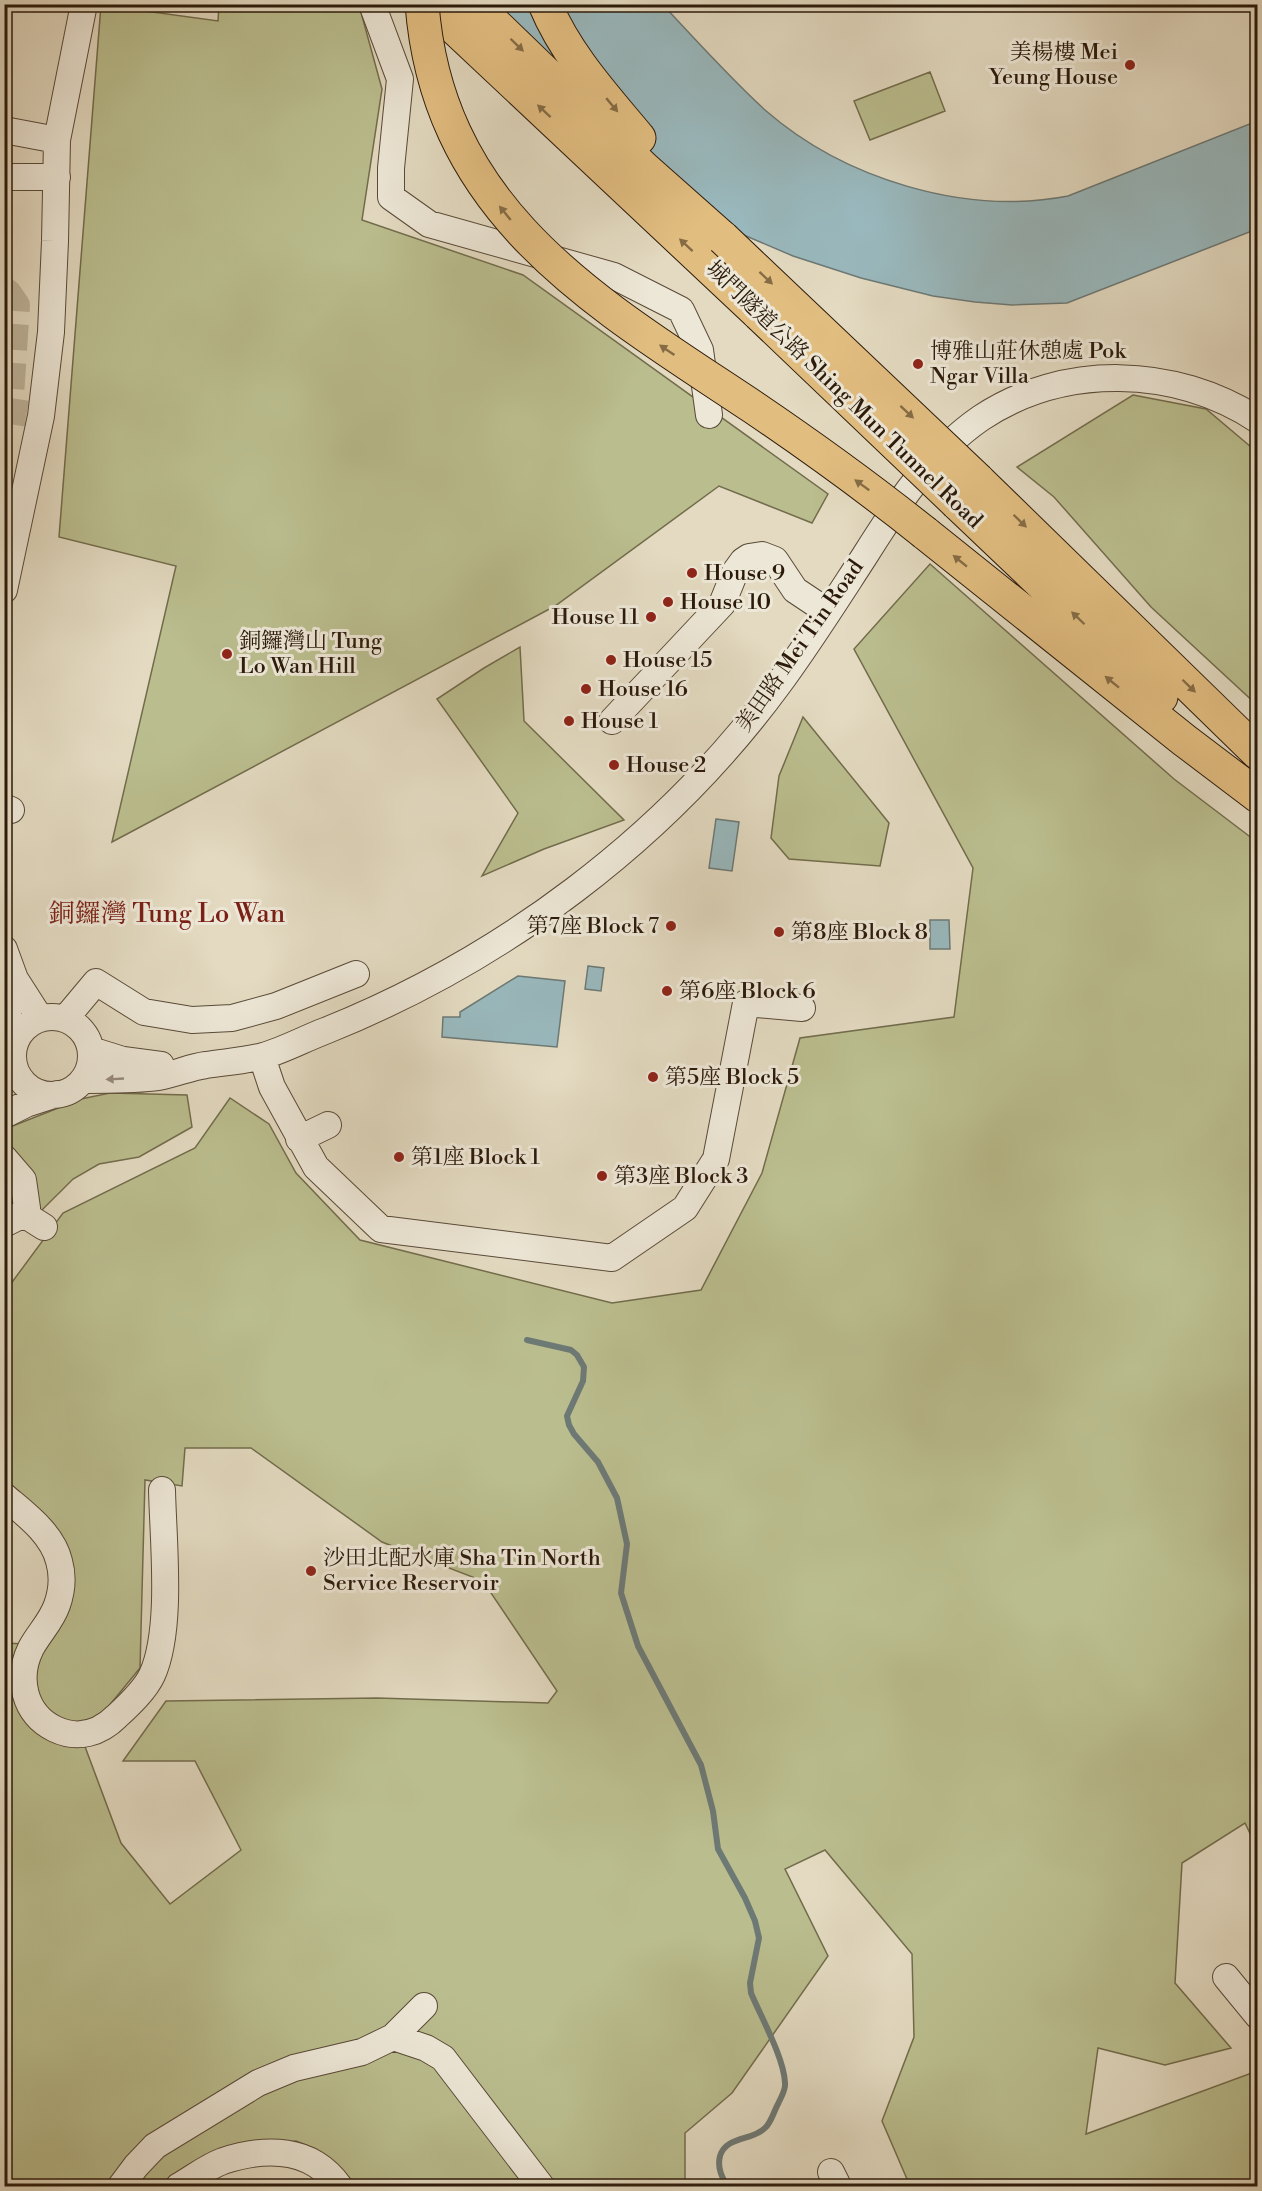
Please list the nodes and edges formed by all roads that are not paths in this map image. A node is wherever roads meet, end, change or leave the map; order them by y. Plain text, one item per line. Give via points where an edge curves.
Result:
1 (84, 4) edge
2 (372, 4) edge
3 (422, 4) edge
4 (429, 4) edge
5 (474, 4) edge
6 (545, 4) edge
7 (4, 129) edge
8 (57, 140) junction
9 (4, 177) edge
10 (57, 177) junction
11 (723, 238) junction
12 (709, 415) dead end
13 (1257, 420) edge
14 (967, 491) junction
15 (4, 590) edge
16 (828, 612) junction
17 (612, 721) dead end
18 (1257, 753) edge
19 (1257, 789) edge
20 (1257, 796) edge
21 (4, 949) edge
22 (356, 974) dead end
23 (4, 1002) edge
24 (802, 1008) dead end
25 (53, 1019) junction
26 (91, 1050) junction
27 (262, 1057) junction
28 (12, 1064) edge
29 (188, 1068) junction
30 (83, 1080) junction
31 (57, 1094) junction
32 (4, 1115) edge
33 (328, 1125) dead end
34 (299, 1139) junction
35 (4, 1158) edge
36 (13, 1219) edge
37 (44, 1227) dead end
38 (162, 1490) dead end
39 (4, 1496) edge
40 (1226, 1977) dead end
41 (424, 2006) dead end
42 (1257, 2016) edge
43 (393, 2037) junction
44 (121, 2187) edge
45 (179, 2187) edge
46 (339, 2187) edge
47 (541, 2187) edge

1 - 8 street
2 - 12 street via 400,79 391,197 429,224 614,276 681,310 700,351
20 -> 3 highway, bridge via 925,533 756,409 609,310 562,272 496,202 460,141 431,63
14 -> 4 highway, 城門隧道公路 Shing Mun Tunnel Road, bridge via 759,314
5 -> 11 highway, 城門隧道公路 Shing Mun Tunnel Road via 644,168
6 -> 11 highway via 566,44 590,77
7 - 8 street
8 - 10 street
9 - 10 street
10 - 15 street via 51,332 41,416
11 -> 14 highway, 城門隧道公路 Shing Mun Tunnel Road, bridge
13 - 16 street, 美田路 Mei Tin Road via 1202,392 1142,379 1057,384 1016,399 979,420 927,468 891,515
14 -> 18 highway, 城門隧道公路 Shing Mun Tunnel Road
19 -> 14 highway, 城門隧道公路 Shing Mun Tunnel Road
16 - 17 street via 795,590 775,560 762,555 748,557 735,572 722,604
16 - 27 street, 美田路 Mei Tin Road via 776,687 710,766 654,822 588,879 510,936 441,978 376,1011
21 - 25 street via 15,979
22 - 25 street via 276,1006 232,1018 192,1020 144,1012 96,982
23 - 28 street
24 - 34 street via 746,1003 716,1159 685,1208 612,1258 381,1229 316,1167
25 - 26 street via 76,1025 84,1032
25 - 28 street via 30,1023
26 - 29 street, 美田路 Mei Tin Road via 123,1060
26 - 30 street
27 - 29 street, 美田路 Mei Tin Road
27 - 34 street via 272,1087
28 - 31 street via 25,1084 46,1094
29 -> 30 street, 美田路 Mei Tin Road via 162,1076
30 - 31 street
31 - 32 street
33 - 34 street
35 - 36 street via 23,1180 27,1208
36 - 37 street
38 - 39 street via 163,1632 155,1666 147,1683 123,1710 104,1728 87,1734 62,1732 42,1720 29,1704 24,1668 57,1604 61,1570 48,1538
40 - 42 street
41 - 43 street
43 - 44 street via 362,2052 294,2068 258,2084 155,2146
43 - 47 street via 443,2058
45 - 46 street via 222,2162 283,2152 322,2167

